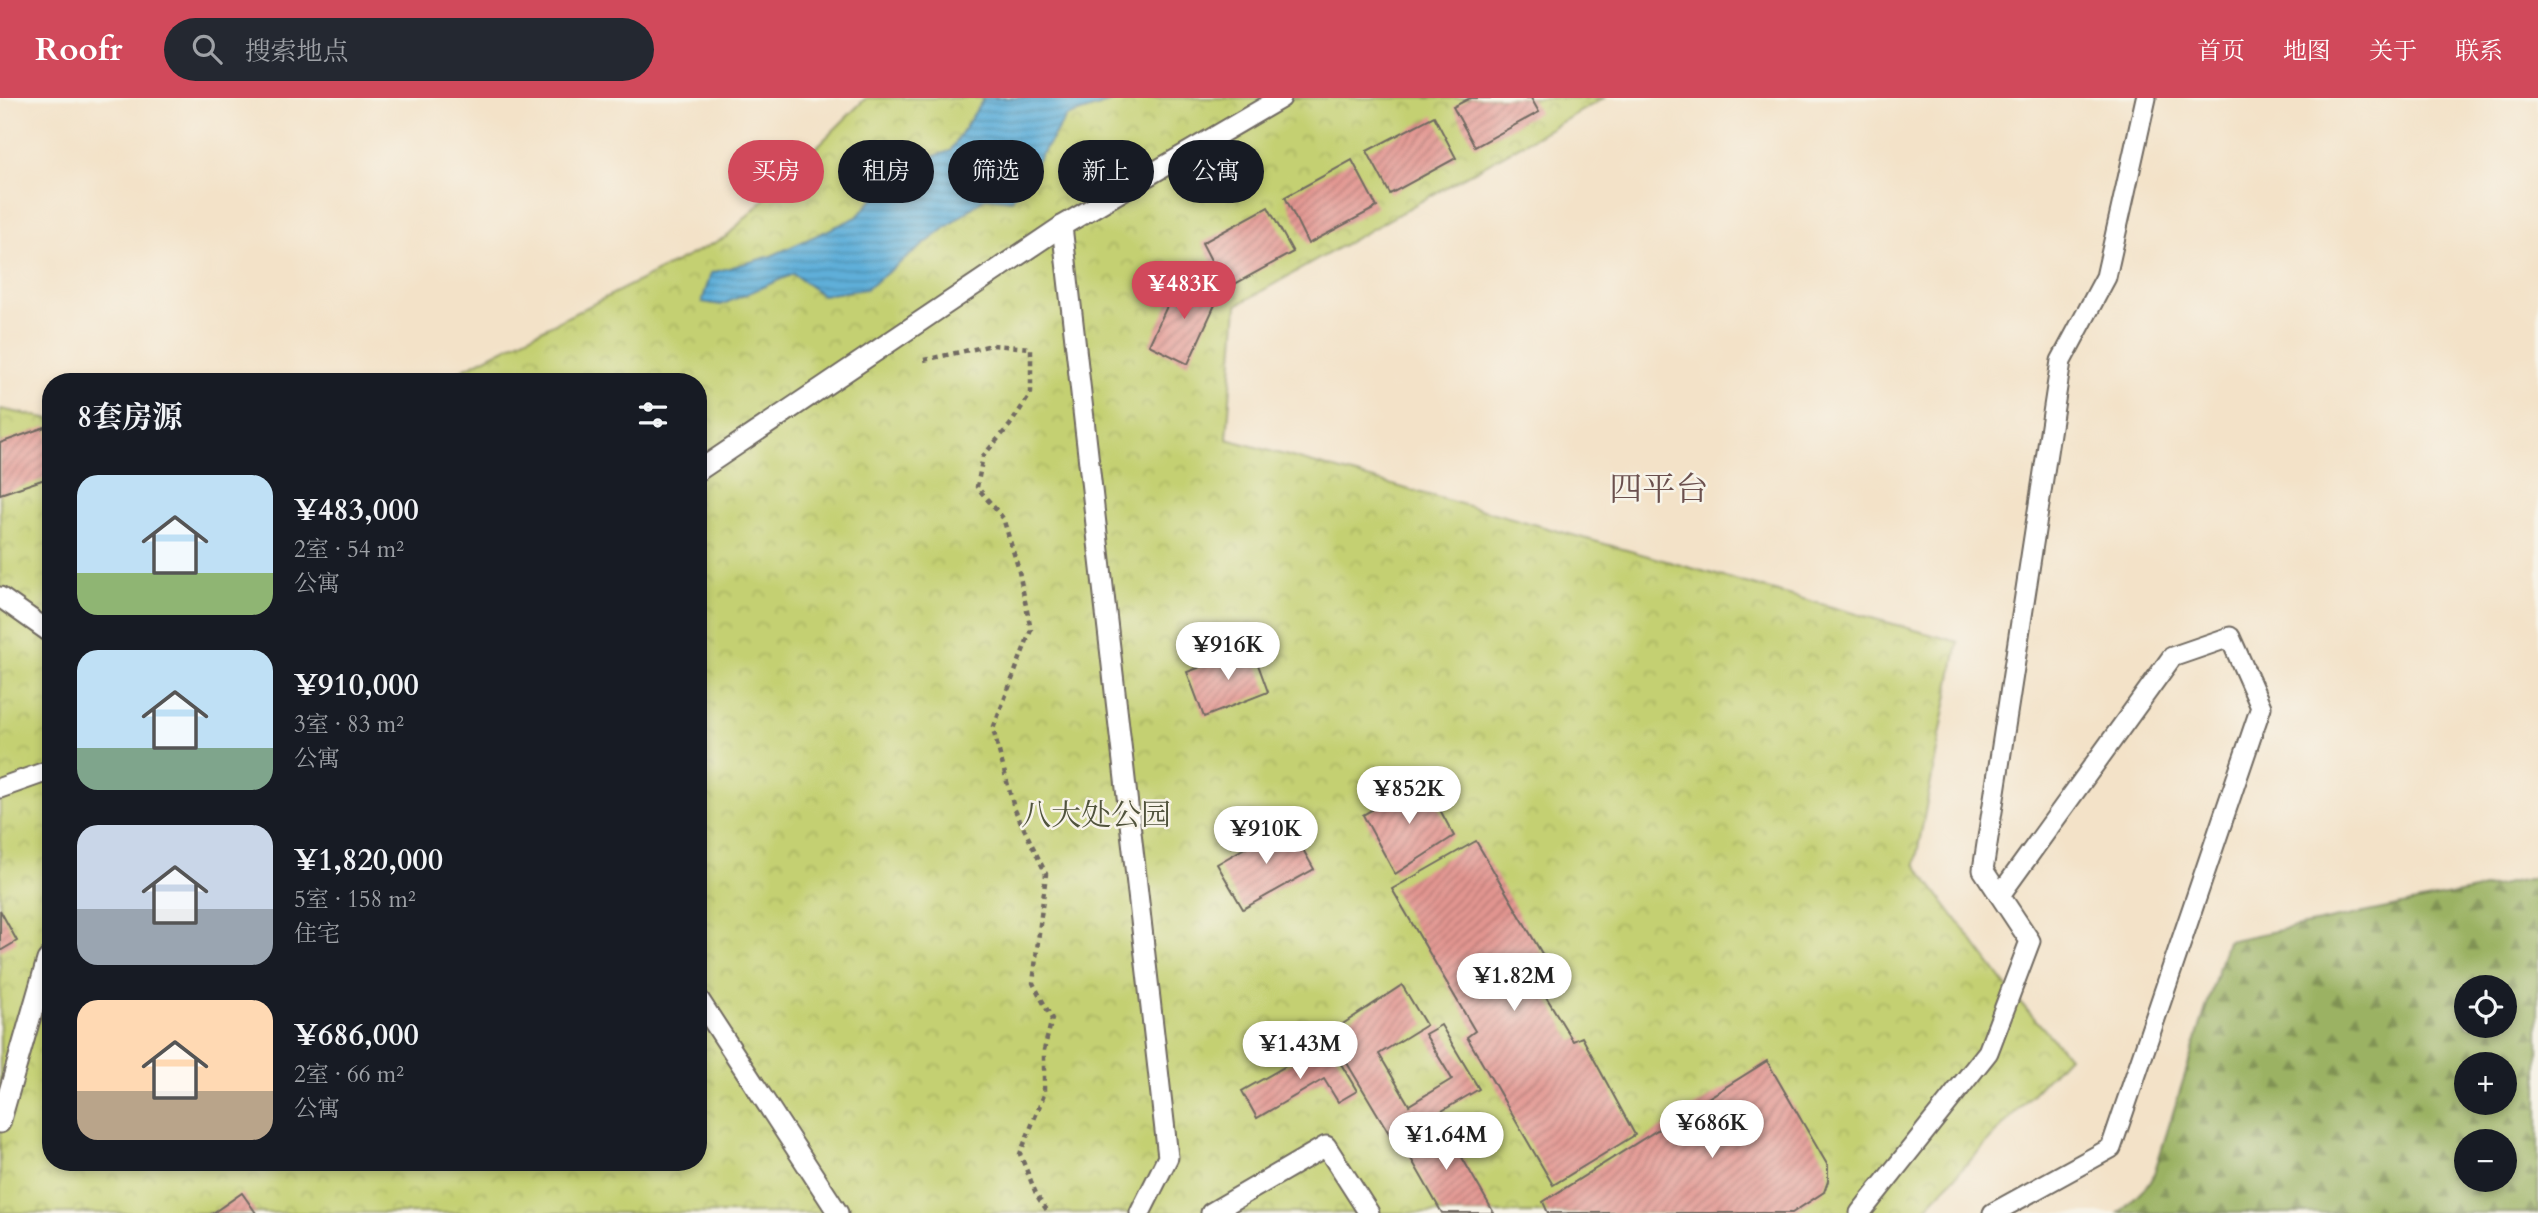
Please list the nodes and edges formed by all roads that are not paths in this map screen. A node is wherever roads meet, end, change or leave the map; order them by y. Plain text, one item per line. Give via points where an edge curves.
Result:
1 (1281, 98) edge
2 (2146, 98) edge
3 (1062, 226) junction
4 (707, 465) edge
5 (0, 597) edge
6 (42, 627) edge
7 (42, 773) edge
8 (0, 788) edge
9 (2000, 895) junction
10 (42, 977) edge
11 (707, 1012) edge
12 (0, 1123) edge
13 (838, 1213) edge
14 (1140, 1213) edge
15 (1212, 1213) edge
16 (1369, 1213) edge
17 (1860, 1213) edge
18 (1993, 1213) edge

1 - 3 lane
2 - 9 lane via 2106,277 2061,360 1983,870
3 - 4 lane
3 - 14 lane via 1168,1157
5 - 6 lane
7 - 8 lane
9 - 17 lane via 2030,941 1988,1052
9 - 18 lane via 2172,657 2230,637 2261,707 2111,1148
10 - 12 lane
11 - 13 lane
15 - 16 lane via 1326,1146

